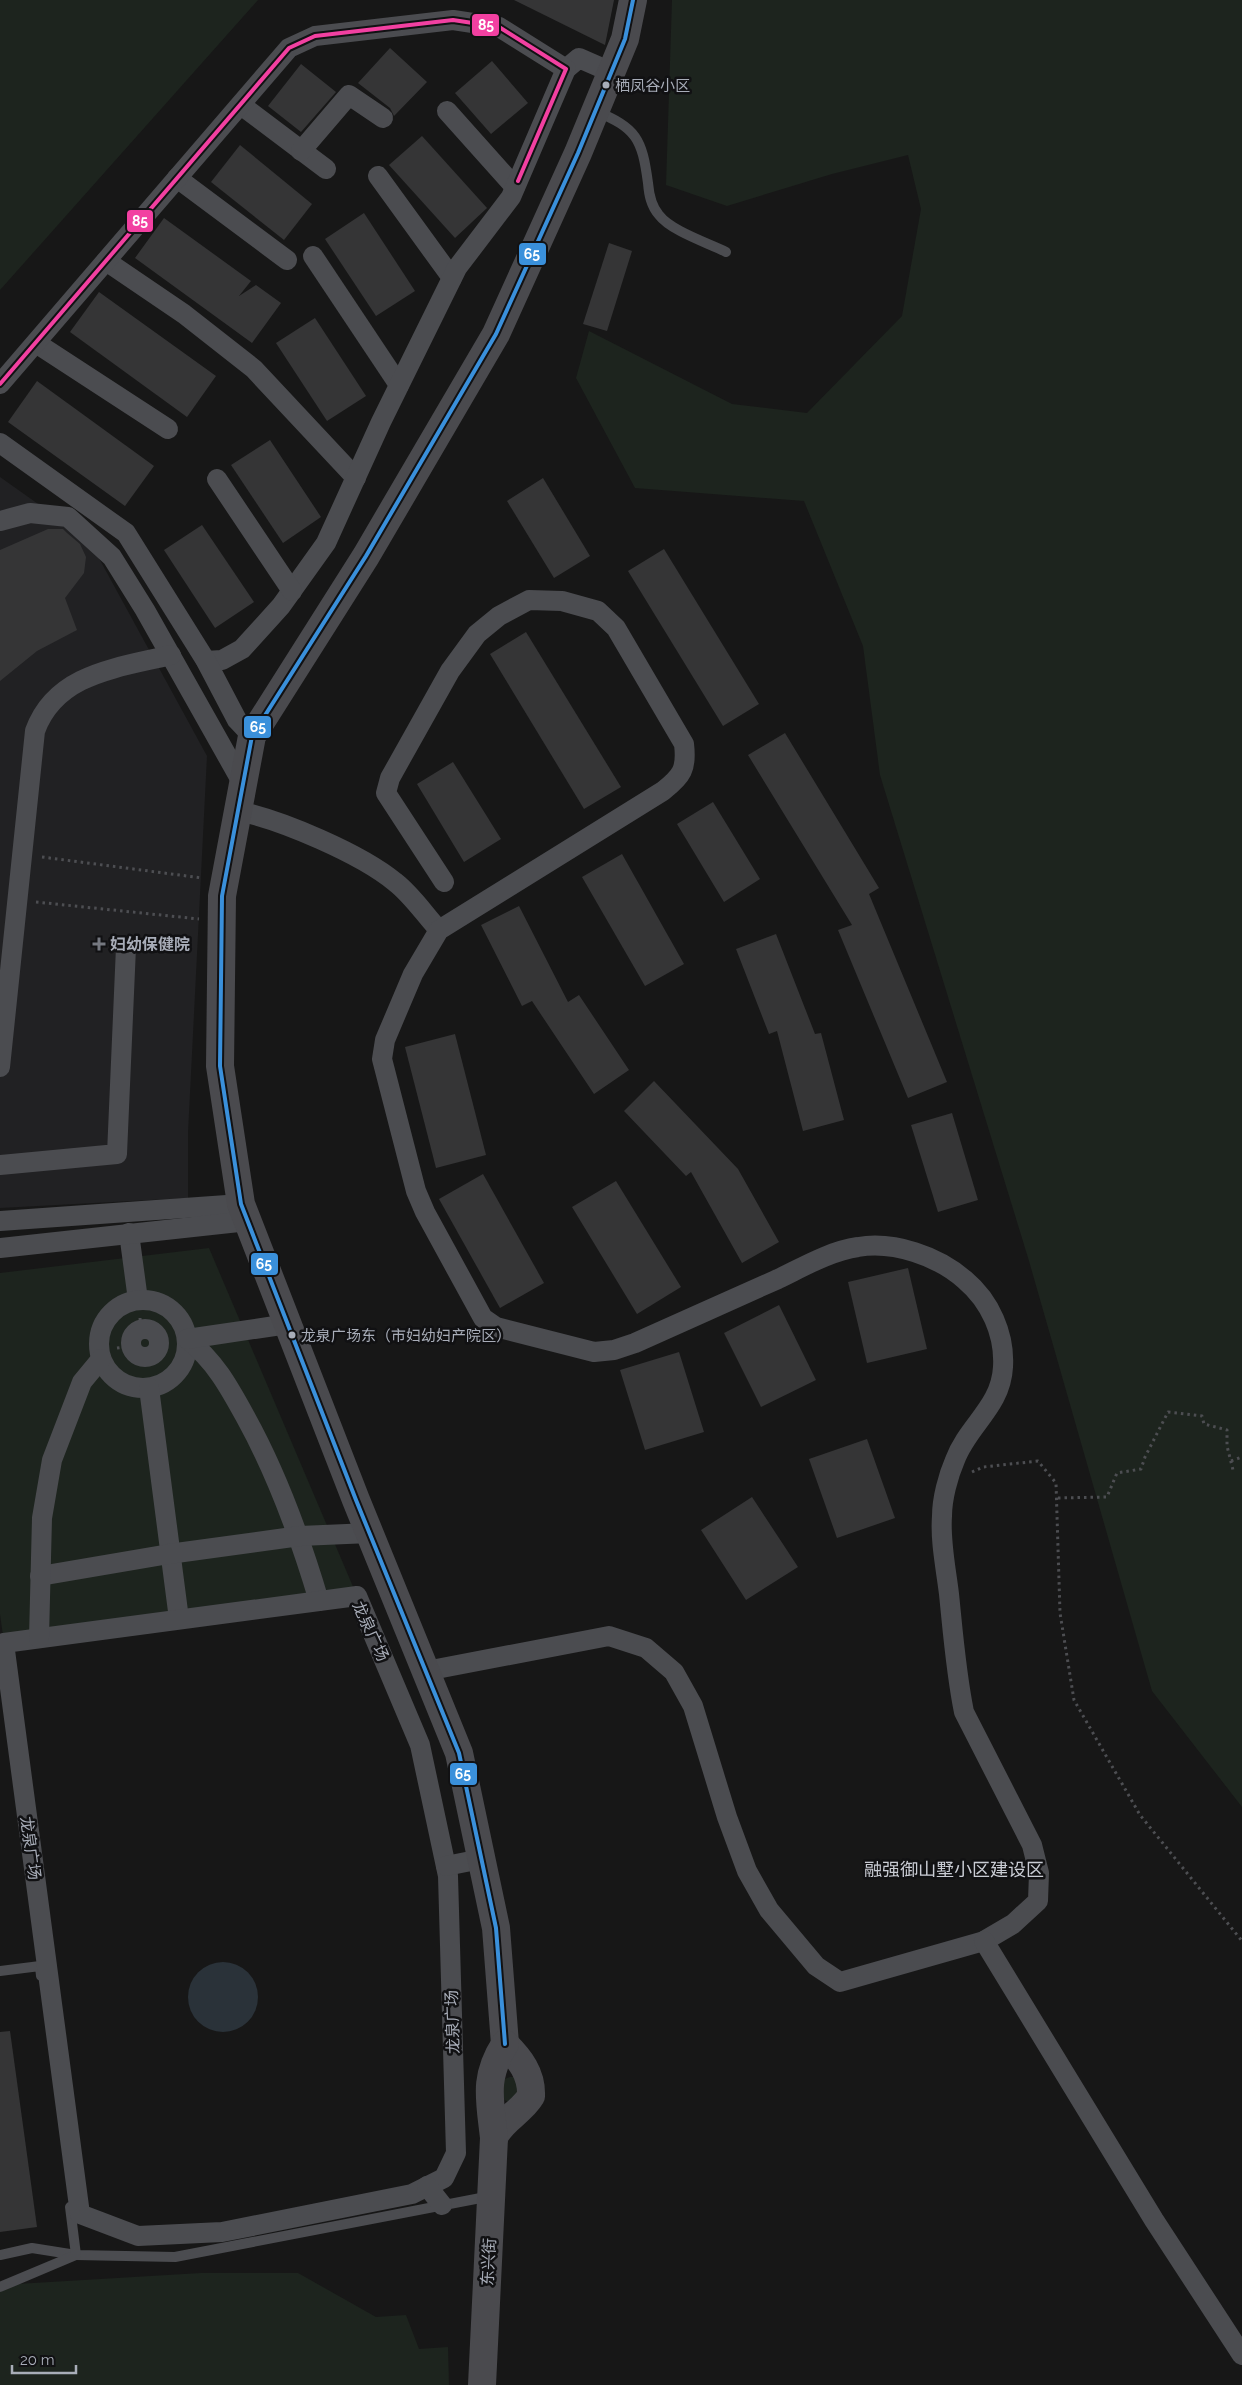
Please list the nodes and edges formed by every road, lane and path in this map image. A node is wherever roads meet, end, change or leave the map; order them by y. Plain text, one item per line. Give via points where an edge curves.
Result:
1 (633, 0) edge
2 (566, 69) junction
3 (611, 72) junction
4 (240, 105) junction
5 (447, 111) dead end
6 (596, 111) junction
7 (383, 118) dead end
8 (301, 150) junction
9 (326, 169) dead end
10 (378, 176) dead end
11 (177, 178) junction
12 (515, 187) junction
13 (726, 252) dead end
14 (313, 256) dead end
15 (287, 260) dead end
16 (106, 261) junction
17 (452, 278) junction
18 (36, 343) junction
19 (0, 384) edge
20 (399, 385) junction
21 (168, 429) dead end
22 (0, 443) edge
23 (356, 478) junction
24 (217, 479) dead end
25 (0, 521) edge
26 (292, 591) junction
27 (171, 655) junction
28 (206, 661) junction
29 (252, 736) junction
30 (243, 784) junction
31 (238, 811) junction
32 (22, 854) junction
33 (225, 881) junction
34 (444, 882) dead end
35 (17, 900) junction
36 (222, 922) junction
37 (439, 930) junction
38 (126, 946) dead end
39 (0, 1067) edge
40 (0, 1166) edge
41 (244, 1213) junction
42 (0, 1221) edge
43 (129, 1234) junction
44 (0, 1248) edge
45 (138, 1300) junction
46 (288, 1324) junction
47 (187, 1340) junction
48 (101, 1359) junction
49 (149, 1388) junction
50 (1242, 1457) edge
51 (1230, 1461) junction
52 (1233, 1470) dead end
53 (970, 1473) dead end
54 (1058, 1498) junction
55 (370, 1533) junction
56 (300, 1536) junction
57 (169, 1554) junction
58 (40, 1576) junction
59 (319, 1601) junction
60 (178, 1619) junction
61 (40, 1638) junction
62 (0, 1661) edge
63 (426, 1671) junction
64 (481, 1859) junction
65 (446, 1866) junction
66 (984, 1941) junction
67 (1242, 1941) edge
68 (43, 1966) junction
69 (0, 1971) edge
70 (505, 2044) junction
71 (494, 2138) junction
72 (427, 2186) junction
73 (492, 2196) junction
74 (442, 2205) junction
75 (248, 2235) junction
76 (0, 2255) edge
77 (76, 2255) junction
78 (0, 2287) edge
79 (1242, 2355) edge
80 (482, 2385) edge

1 - 3 street via 625,38
2 - 3 street via 579,58
2 - 4 street via 499,27 453,20 315,36 289,48
2 - 12 street
3 - 6 street
4 - 8 street
4 - 11 street
5 - 12 street
6 - 13 lane via 620,121 643,150 650,199 659,216 670,225
6 - 29 street via 496,334 366,556
7 - 8 street via 349,95
8 - 9 street
10 - 17 street
11 - 15 street
11 - 16 street
12 - 17 street
14 - 20 street
16 - 18 street
16 - 23 street via 184,314 254,369
17 - 20 street
18 - 19 street
18 - 21 street
20 - 23 street
22 - 28 street via 126,533
23 - 26 street via 326,544
24 - 26 street
25 - 27 street via 30,513 68,517 112,557
26 - 28 street via 242,649 222,660
27 - 30 street
27 - 32 street via 95,674 53,699 41,714 34,731
28 - 29 street via 237,720
29 - 30 street
30 - 31 street
31 - 33 street
31 - 37 street via 300,831 358,859 396,882
32 - 33 path
32 - 35 street
33 - 36 street
34 - 37 street via 386,793 390,778 450,672 477,634 498,616 529,600 562,601 598,611 616,628 684,744 686,763 677,780 663,791
35 - 36 path
35 - 39 street
36 - 41 street via 220,1066
37 - 66 street via 413,974 385,1040 382,1059 416,1191 483,1318 496,1327 594,1352 614,1350 635,1344 820,1259 857,1247 886,1246 921,1255 955,1271 975,1288 992,1313 1000,1335 1003,1367 997,1395 954,1460 942,1516 945,1558 964,1712 1032,1845 1039,1873 1038,1902 1013,1924
38 - 40 street via 117,1154
41 - 42 street
41 - 43 street
41 - 46 street
43 - 44 street
43 - 45 street
45 - 47 street via 161,1304 172,1311 180,1321
45 - 48 street via 124,1304 105,1320 99,1343
46 - 47 street
46 - 55 street
47 - 49 street via 185,1358 179,1370 170,1380
47 - 56 street via 204,1353 238,1403 278,1481
48 - 49 street via 112,1376 122,1384
48 - 58 street via 82,1382 52,1460 42,1518
49 - 57 street
50 - 51 path
51 - 52 path
51 - 54 path via 1227,1430 1204,1424 1202,1416 1168,1412 1141,1469 1117,1473 1107,1498
53 - 54 path via 983,1467 1038,1461 1056,1484
54 - 67 path via 1060,1613 1074,1700 1140,1815
55 - 56 street
55 - 63 street
56 - 57 street
56 - 59 street
57 - 58 street
57 - 60 street
58 - 61 street
59 - 60 street, 龙泉广场
59 - 65 street, 龙泉广场 via 357,1596 420,1745
60 - 61 street, 龙泉广场
61 - 68 street, 龙泉广场 via 4,1643
62 - 68 lane
63 - 64 street via 459,1753
63 - 66 street via 609,1636 646,1648 674,1672 693,1706 747,1871 769,1910 816,1966 840,1982
64 - 65 street
64 - 70 street via 496,1928
65 - 72 street, 龙泉广场 via 456,2153 444,2178
66 - 79 street via 1154,2220
68 - 69 lane
68 - 75 street, 龙泉广场 via 80,2214 138,2236 222,2232
68 - 77 lane
70 - 71 street, 东兴街 via 490,2075
70 - 71 street via 529,2076 531,2096 498,2129
71 - 73 street, 东兴街
72 - 74 street
72 - 75 street, 龙泉广场 via 412,2194
73 - 74 lane
73 - 80 street, 东兴街
74 - 75 lane
75 - 77 lane via 175,2257
76 - 77 lane via 32,2248
77 - 78 lane

